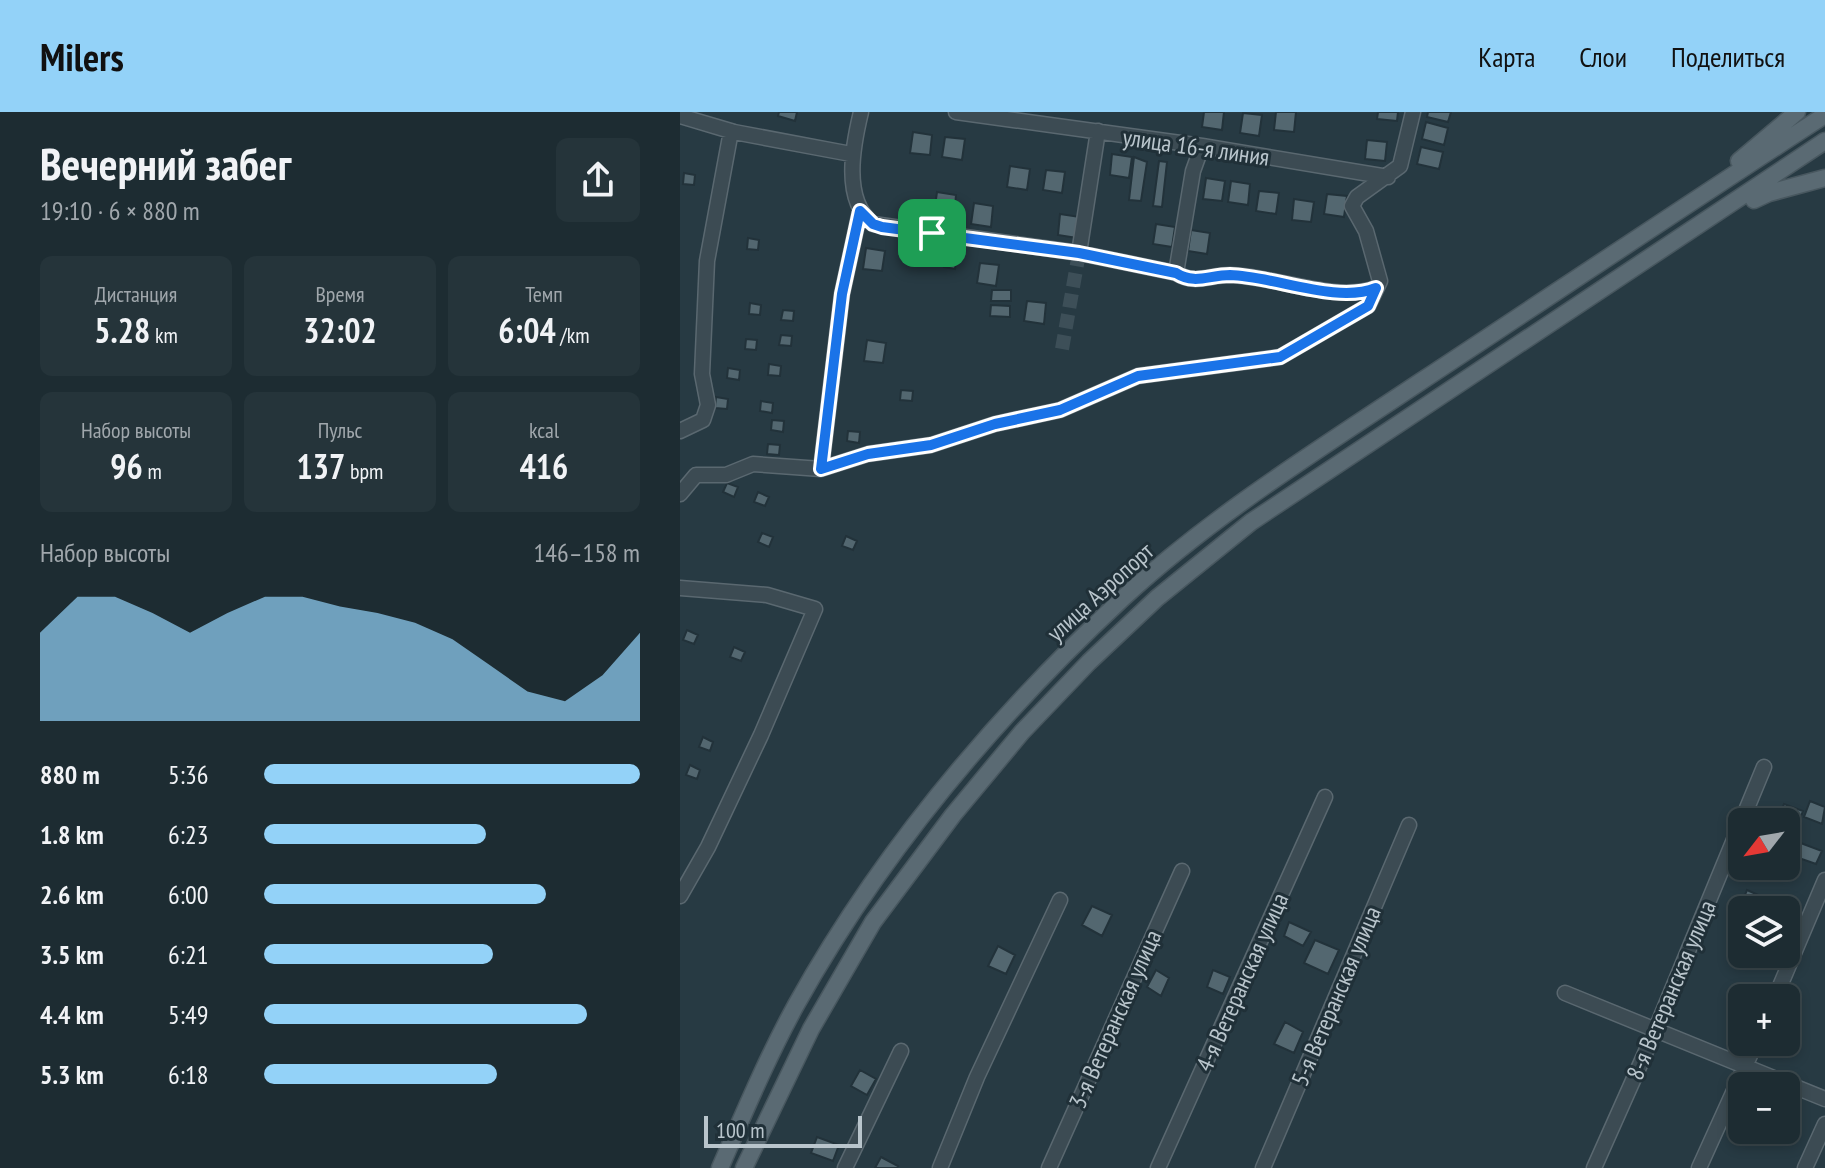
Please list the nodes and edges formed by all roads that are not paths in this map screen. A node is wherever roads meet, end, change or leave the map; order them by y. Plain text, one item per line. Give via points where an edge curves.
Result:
1 (725, 112) edge
2 (861, 112) edge
3 (956, 112) edge
4 (1413, 112) edge
5 (1797, 112) edge
6 (1825, 115) edge
7 (680, 116) edge
8 (727, 130) junction
9 (1098, 131) junction
10 (1825, 141) edge
11 (1202, 146) junction
12 (851, 154) junction
13 (1388, 177) junction
14 (1825, 178) edge
15 (1679, 210) junction
16 (860, 211) junction
17 (1692, 233) junction
18 (1079, 253) junction
19 (1176, 273) junction
20 (1376, 288) junction
21 (680, 431) edge
22 (821, 469) junction
23 (680, 494) edge
24 (680, 588) edge
25 (1764, 767) dead end
26 (1325, 797) dead end
27 (1409, 825) dead end
28 (1182, 871) dead end
29 (1825, 880) edge
30 (680, 896) edge
31 (1060, 900) dead end
32 (1781, 984) edge
33 (1565, 993) dead end
34 (1655, 1031) junction
35 (901, 1051) dead end
36 (1750, 1056) edge
37 (1745, 1067) junction
38 (1825, 1099) edge
39 (1825, 1124) edge
40 (720, 1168) edge
41 (744, 1168) edge
42 (845, 1168) edge
43 (940, 1168) edge
44 (1049, 1168) edge
45 (1158, 1168) edge
46 (1263, 1168) edge
47 (1594, 1168) edge
48 (1699, 1168) edge
49 (1805, 1168) edge

1 - 8 street
2 - 12 street
3 - 9 street, улица 16-я линия
4 - 13 street via 1400,166
5 - 15 main road
6 - 15 main road
7 - 8 street
8 - 12 street
8 - 21 street via 707,261 702,374 708,405 703,420
9 - 11 street, улица 16-я линия
9 - 18 street
10 - 17 main road
11 - 13 street, улица 16-я линия
11 - 19 street
12 - 16 street
13 - 20 street via 1352,206 1376,255
14 - 17 main road via 1769,193
15 - 40 main road, улица Аэропорт via 1244,500 1125,596 1030,690 914,824 863,897 796,1005
16 - 18 street via 882,227
16 - 22 street via 842,294
17 - 41 main road, улица Аэропорт via 1251,522 1089,662 963,803 873,922 811,1029
18 - 19 street
19 - 20 street via 1187,280 1235,276 1348,294
20 - 22 street via 1368,306 1280,357 1138,376 1060,410
22 - 23 street via 753,464 726,475 696,475
24 - 30 street via 767,595 815,609 761,735
25 - 34 street, 8-я Ветеранская улица
26 - 45 street, 4-я Ветеранская улица
27 - 46 street, 5-я Ветеранская улица
28 - 44 street, 3-я Ветеранская улица
29 - 32 street
31 - 43 street
33 - 34 street
34 - 37 street
34 - 47 street, 8-я Ветеранская улица
35 - 42 street
36 - 37 street
37 - 38 street
37 - 48 street
39 - 49 street

